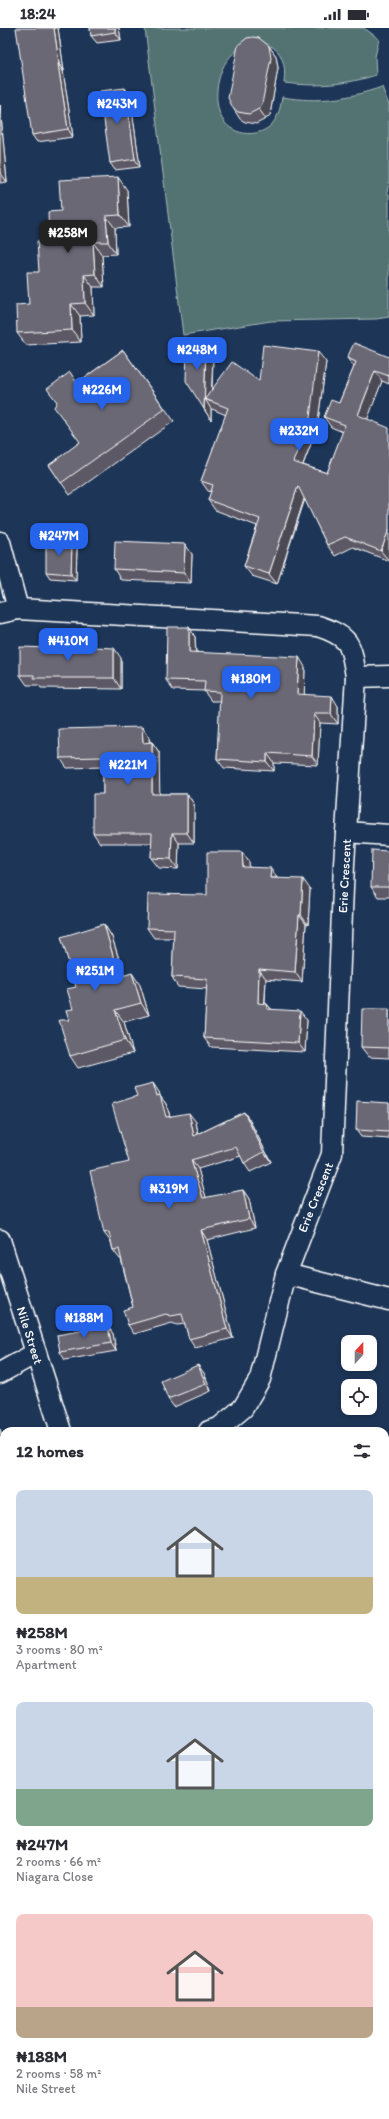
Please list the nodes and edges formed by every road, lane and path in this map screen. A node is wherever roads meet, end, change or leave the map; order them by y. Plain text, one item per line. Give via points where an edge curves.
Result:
1 (0, 542) edge
2 (9, 611) edge
3 (356, 676) junction
4 (389, 676) edge
5 (346, 832) junction
6 (389, 835) edge
7 (0, 1240) edge
8 (286, 1274) junction
9 (389, 1300) edge
10 (36, 1353) junction
11 (0, 1373) edge
12 (60, 1427) edge
13 (220, 1427) edge

1 - 2 street
2 - 3 street, Erie Crescent via 318,626 338,633 351,647
3 - 4 street
3 - 5 street, Erie Crescent
5 - 6 street
5 - 8 street, Erie Crescent via 332,1154
7 - 10 street, Nile Street
8 - 9 street
8 - 13 street, Erie Crescent via 260,1379 243,1408
10 - 11 street
10 - 12 street, Nile Street

